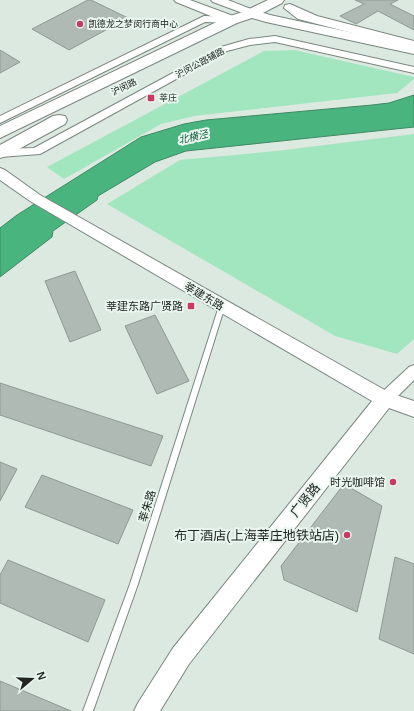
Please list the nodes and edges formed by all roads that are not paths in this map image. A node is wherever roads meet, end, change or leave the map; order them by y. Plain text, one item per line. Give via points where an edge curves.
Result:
1 (180, 0) edge
2 (217, 0) edge
3 (278, 0) edge
4 (304, 0) edge
5 (290, 8) junction
6 (266, 18) junction
7 (232, 20) junction
8 (251, 20) junction
9 (414, 45) edge
10 (414, 50) edge
11 (414, 61) edge
12 (414, 70) edge
13 (0, 120) edge
14 (0, 133) edge
15 (0, 153) edge
16 (0, 173) edge
17 (222, 306) junction
18 (414, 371) edge
19 (385, 399) junction
20 (414, 409) edge
21 (88, 711) edge
22 (146, 711) edge

1 - 7 main road
2 - 8 main road
3 - 8 main road
4 - 5 main road
5 - 6 main road
5 - 9 main road via 312,19
6 - 8 highway, 沪闵路
6 - 10 highway
7 - 8 highway
7 - 13 street via 204,19
7 - 14 highway, 沪闵路
8 - 11 highway
8 - 15 highway, 沪闵路
12 - 15 street, 沪闵公路辅路 via 275,39 249,42 224,49 36,151
16 - 17 street, 莘建东路 via 75,222
17 - 19 street, 莘建东路
17 - 21 lane, 莘朱路 via 134,584
18 - 19 street, 广贤路
19 - 20 street, 莘建东路
19 - 22 street, 广贤路 via 181,656

